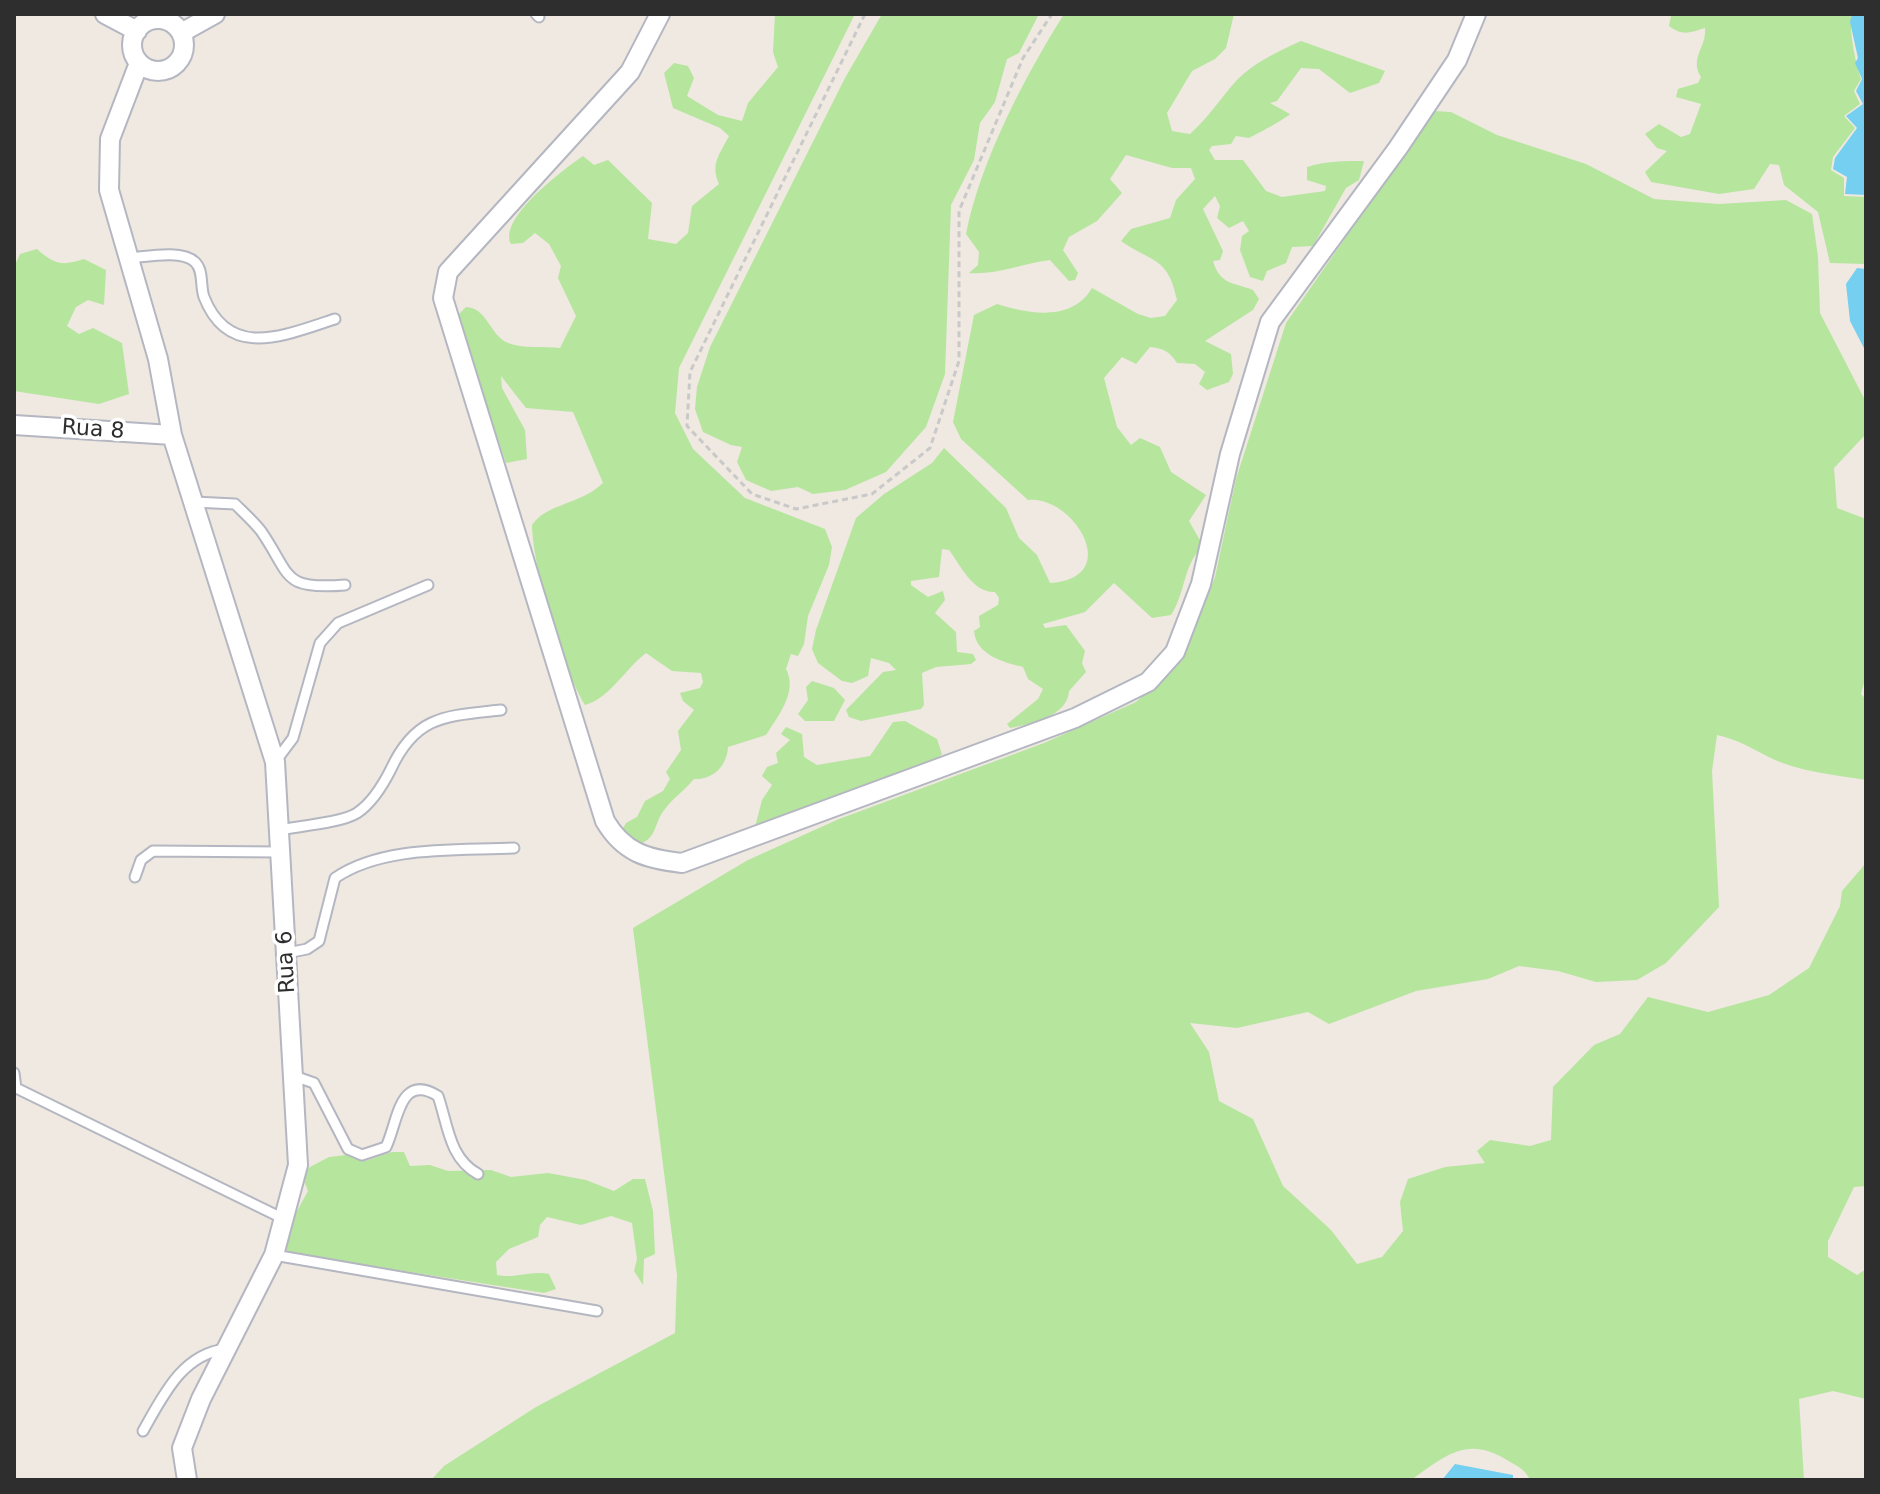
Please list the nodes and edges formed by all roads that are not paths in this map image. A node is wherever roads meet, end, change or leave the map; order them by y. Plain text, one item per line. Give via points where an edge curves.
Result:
1 (105, 14) edge
2 (215, 14) edge
3 (660, 14) edge
4 (1476, 14) edge
5 (137, 31) junction
6 (181, 33) junction
7 (139, 63) junction
8 (129, 258) junction
9 (335, 319) dead end
10 (14, 425) edge
11 (172, 435) junction
12 (194, 502) junction
13 (345, 585) dead end
14 (428, 585) dead end
15 (501, 710) dead end
16 (275, 762) junction
17 (279, 830) junction
18 (514, 848) dead end
19 (281, 852) junction
20 (135, 877) dead end
21 (287, 953) junction
22 (14, 1073) edge
23 (294, 1076) junction
24 (15, 1088) edge
25 (478, 1174) dead end
26 (284, 1219) junction
27 (274, 1255) junction
28 (597, 1311) dead end
29 (226, 1349) junction
30 (143, 1431) dead end
31 (187, 1480) edge

1 - 5 street
2 - 6 street
3 - 4 street via 630,72 448,272 443,298 605,821 617,841 639,856 682,863 1075,718 1148,682 1175,652 1201,584 1230,454 1270,322 1457,60
5 - 6 street via 159,19
5 - 7 street via 132,48
6 - 7 street via 182,56 171,68 155,71
7 - 8 street, Rua 6 via 110,139 109,190
8 - 9 lane via 181,256 194,261 216,322 235,334 269,339
8 - 11 street, Rua 6 via 158,359
10 - 11 street, Rua 8
11 - 12 street, Rua 6
12 - 13 lane via 235,504 261,531 284,574 302,584
12 - 16 street, Rua 6
14 - 16 lane via 338,623 320,643 293,738
15 - 17 lane via 448,716 418,728 372,799 356,814
16 - 17 street, Rua 6
17 - 19 street, Rua 6
18 - 21 lane via 411,854 353,866 335,878 319,941
19 - 20 lane via 153,851 141,860
19 - 21 street, Rua 6
21 - 23 street, Rua 6
22 - 24 lane
23 - 25 lane via 314,1083 348,1149 362,1155 386,1147 400,1107 410,1093 427,1089 438,1096 453,1148 464,1166
23 - 26 street, Rua 6 via 298,1165
24 - 26 lane
26 - 27 street, Rua 6
27 - 28 lane
27 - 29 street, Rua 6
29 - 30 lane via 198,1357 176,1377
29 - 31 street, Rua 6 via 182,1448

